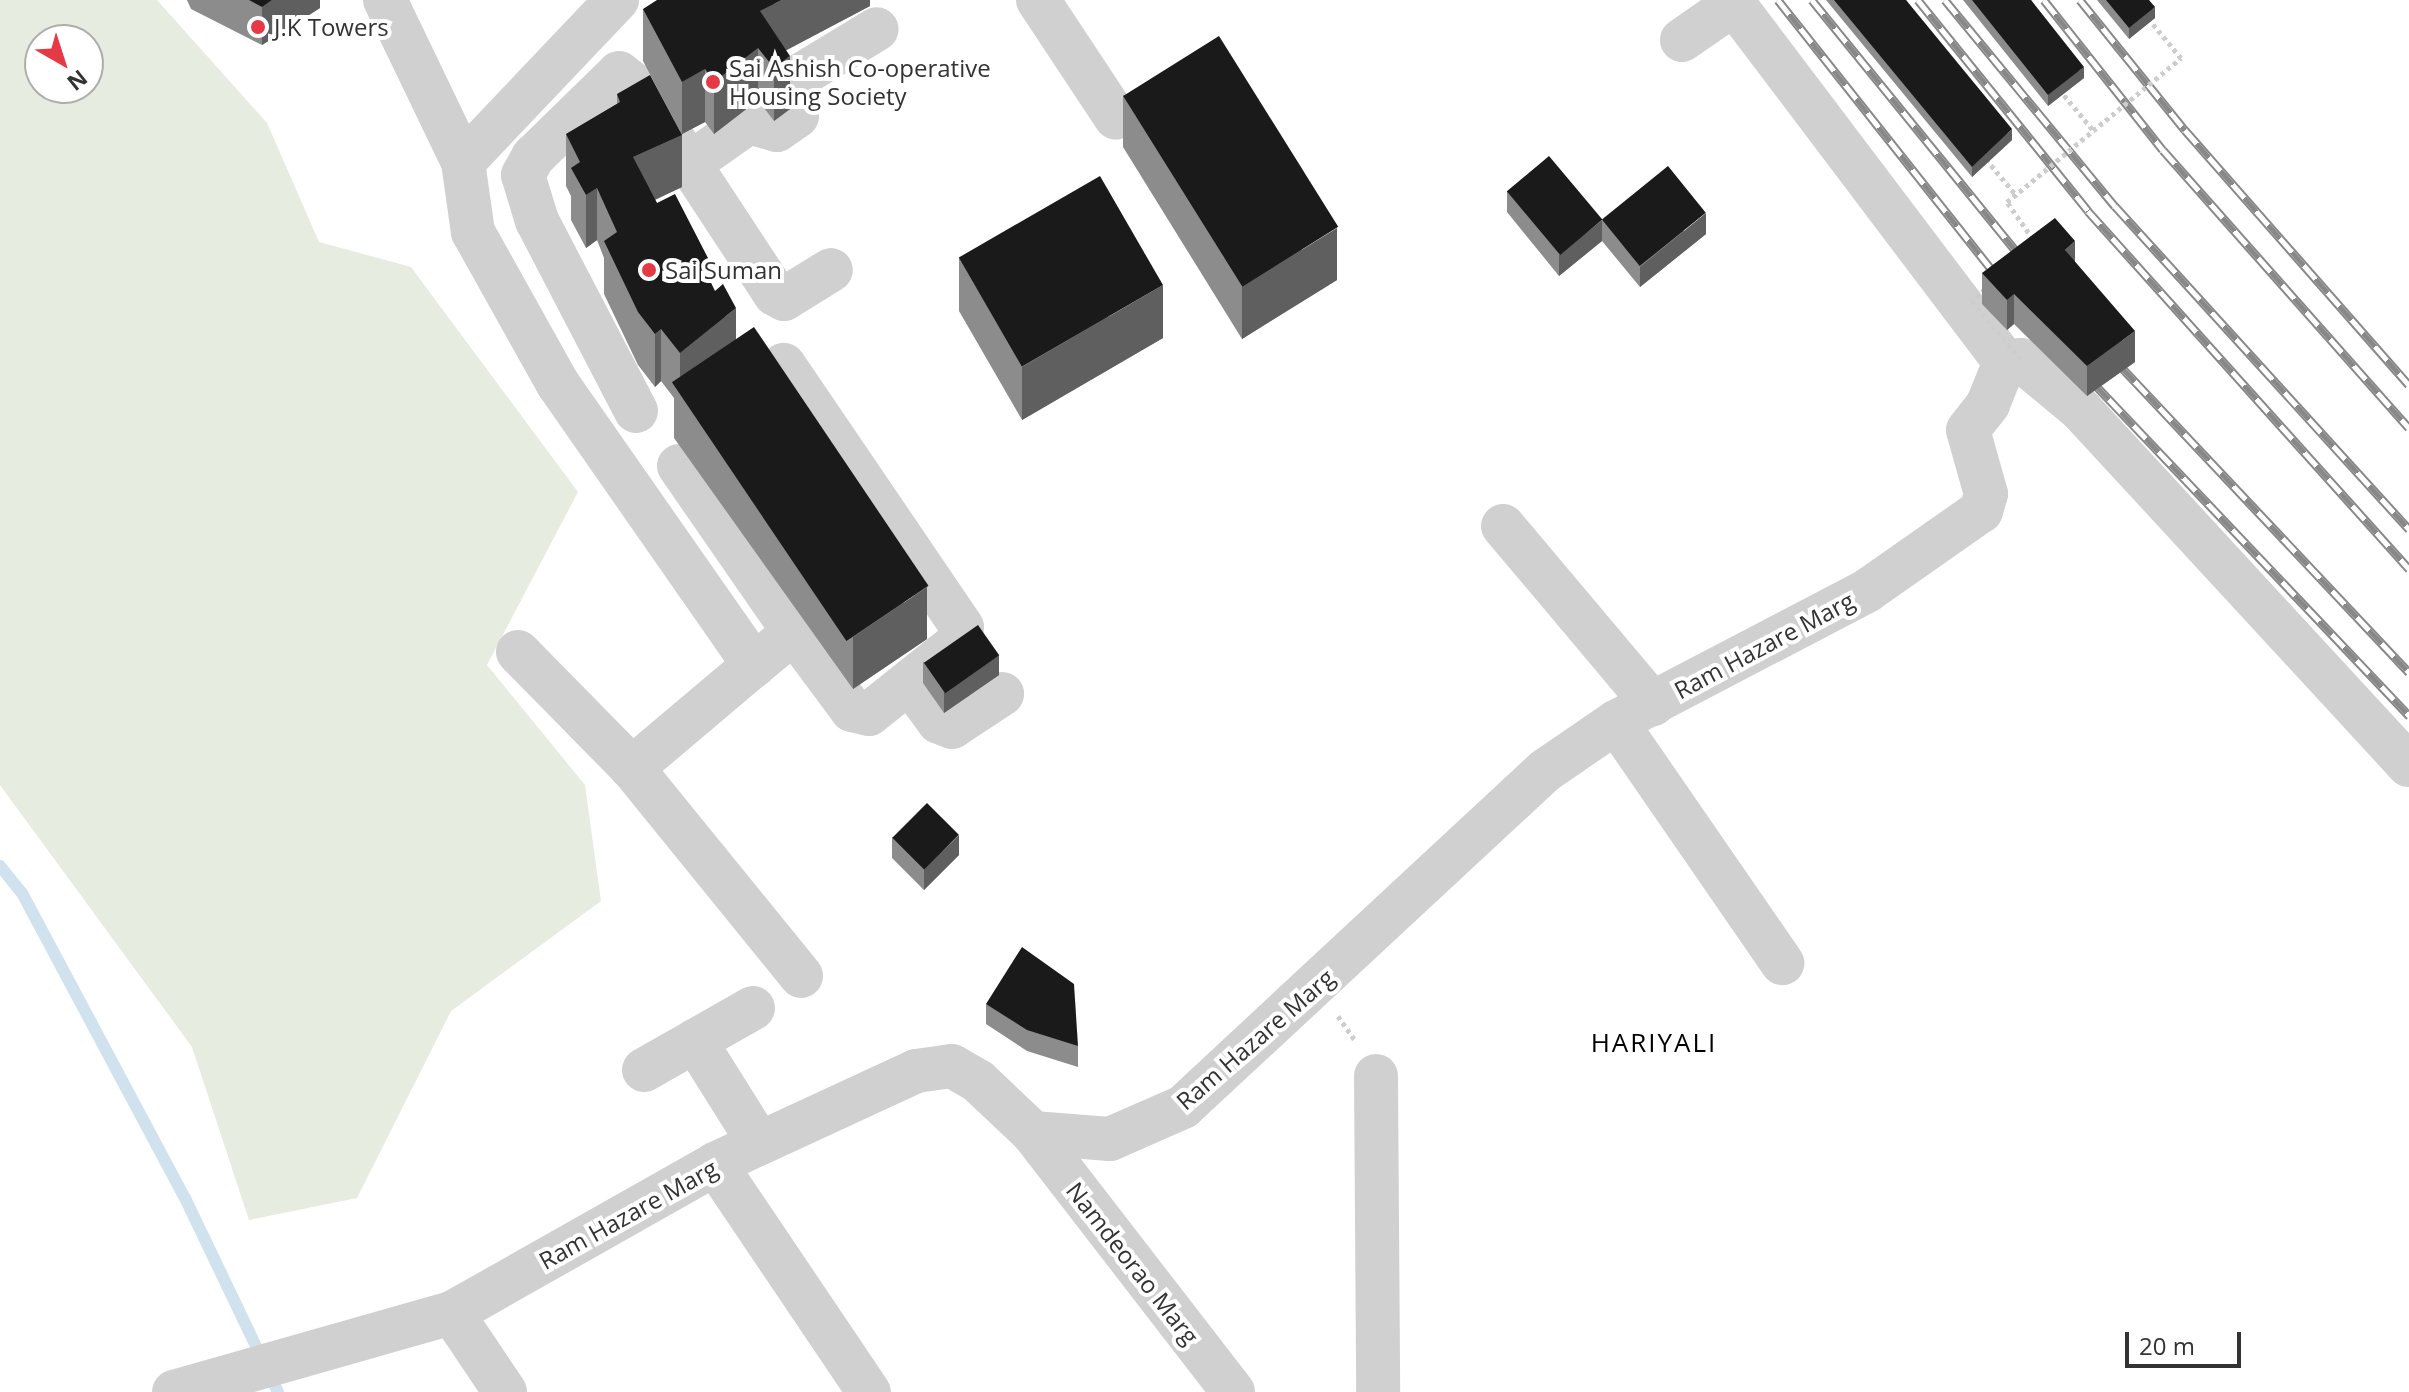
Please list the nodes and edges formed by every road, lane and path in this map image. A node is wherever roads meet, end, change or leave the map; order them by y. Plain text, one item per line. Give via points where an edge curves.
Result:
1 (385, 0) edge
2 (617, 0) edge
3 (1038, 0) edge
4 (1733, 2) edge
5 (2144, 13) edge
6 (877, 29) dead end
7 (585, 35) junction
8 (651, 40) edge
9 (1682, 40) dead end
10 (619, 73) junction
11 (2056, 85) edge
12 (1116, 118) dead end
13 (2093, 130) junction
14 (477, 148) junction
15 (1979, 151) edge
16 (530, 162) junction
17 (692, 162) junction
18 (2016, 195) junction
19 (2026, 253) edge
20 (831, 270) dead end
21 (1993, 282) edge
22 (2013, 361) junction
23 (784, 365) edge
24 (636, 411) dead end
25 (679, 466) dead end
26 (862, 478) junction
27 (1503, 526) dead end
28 (794, 632) junction
29 (518, 652) dead end
30 (754, 665) junction
31 (911, 684) junction
32 (1002, 694) dead end
33 (865, 703) dead end
34 (1634, 713) junction
35 (2409, 765) edge
36 (632, 768) junction
37 (1782, 963) dead end
38 (801, 976) dead end
39 (1317, 987) junction
40 (753, 1008) dead end
41 (695, 1041) junction
42 (644, 1070) dead end
43 (1376, 1076) joint
44 (1033, 1133) junction
45 (759, 1143) junction
46 (715, 1164) junction
47 (452, 1313) junction
48 (174, 1392) edge
49 (505, 1392) edge
50 (869, 1392) edge
51 (1233, 1392) edge
52 (1378, 1392) edge

1 - 14 street
2 - 7 street
3 - 12 street
4 - 9 street
4 - 22 street
5 - 13 path, bridge via 2181,58
6 - 17 street via 791,81 797,116 777,130 749,122
7 - 10 street
7 - 14 street
8 - 10 street
10 - 16 street
10 - 17 street via 641,90
11 - 13 path
13 - 18 path, bridge
14 - 16 street
14 - 30 street via 473,232 558,384
15 - 18 path
16 - 24 street via 523,175 537,221
17 - 20 street via 775,294 784,299
18 - 19 path, bridge via 2007,202 2036,243
21 - 22 path, bridge via 1972,301
22 - 34 street, Ram Hazare Marg via 1968,430 1986,494 1981,511 1868,590
22 - 35 street via 2081,410
23 - 26 street
25 - 28 street
26 - 31 street via 962,627 958,643
26 - 33 street via 854,493 857,512 938,633 938,646
27 - 34 street
28 - 30 street
28 - 31 street via 852,710 869,714
29 - 36 street
30 - 36 street
31 - 32 street via 939,722 952,727
34 - 37 street
34 - 39 street, Ram Hazare Marg via 1546,770
36 - 38 street
39 - 43 path
39 - 44 street, Ram Hazare Marg via 1183,1107 1110,1139
40 - 41 street
41 - 42 street
41 - 45 street
43 - 52 street
44 - 45 street, Ram Hazare Marg via 978,1081 952,1066 916,1071
44 - 51 street, Namdeorao Marg
45 - 46 street, Ram Hazare Marg
46 - 47 street, Ram Hazare Marg
46 - 50 street
47 - 48 street, Ram Hazare Marg
47 - 49 street

